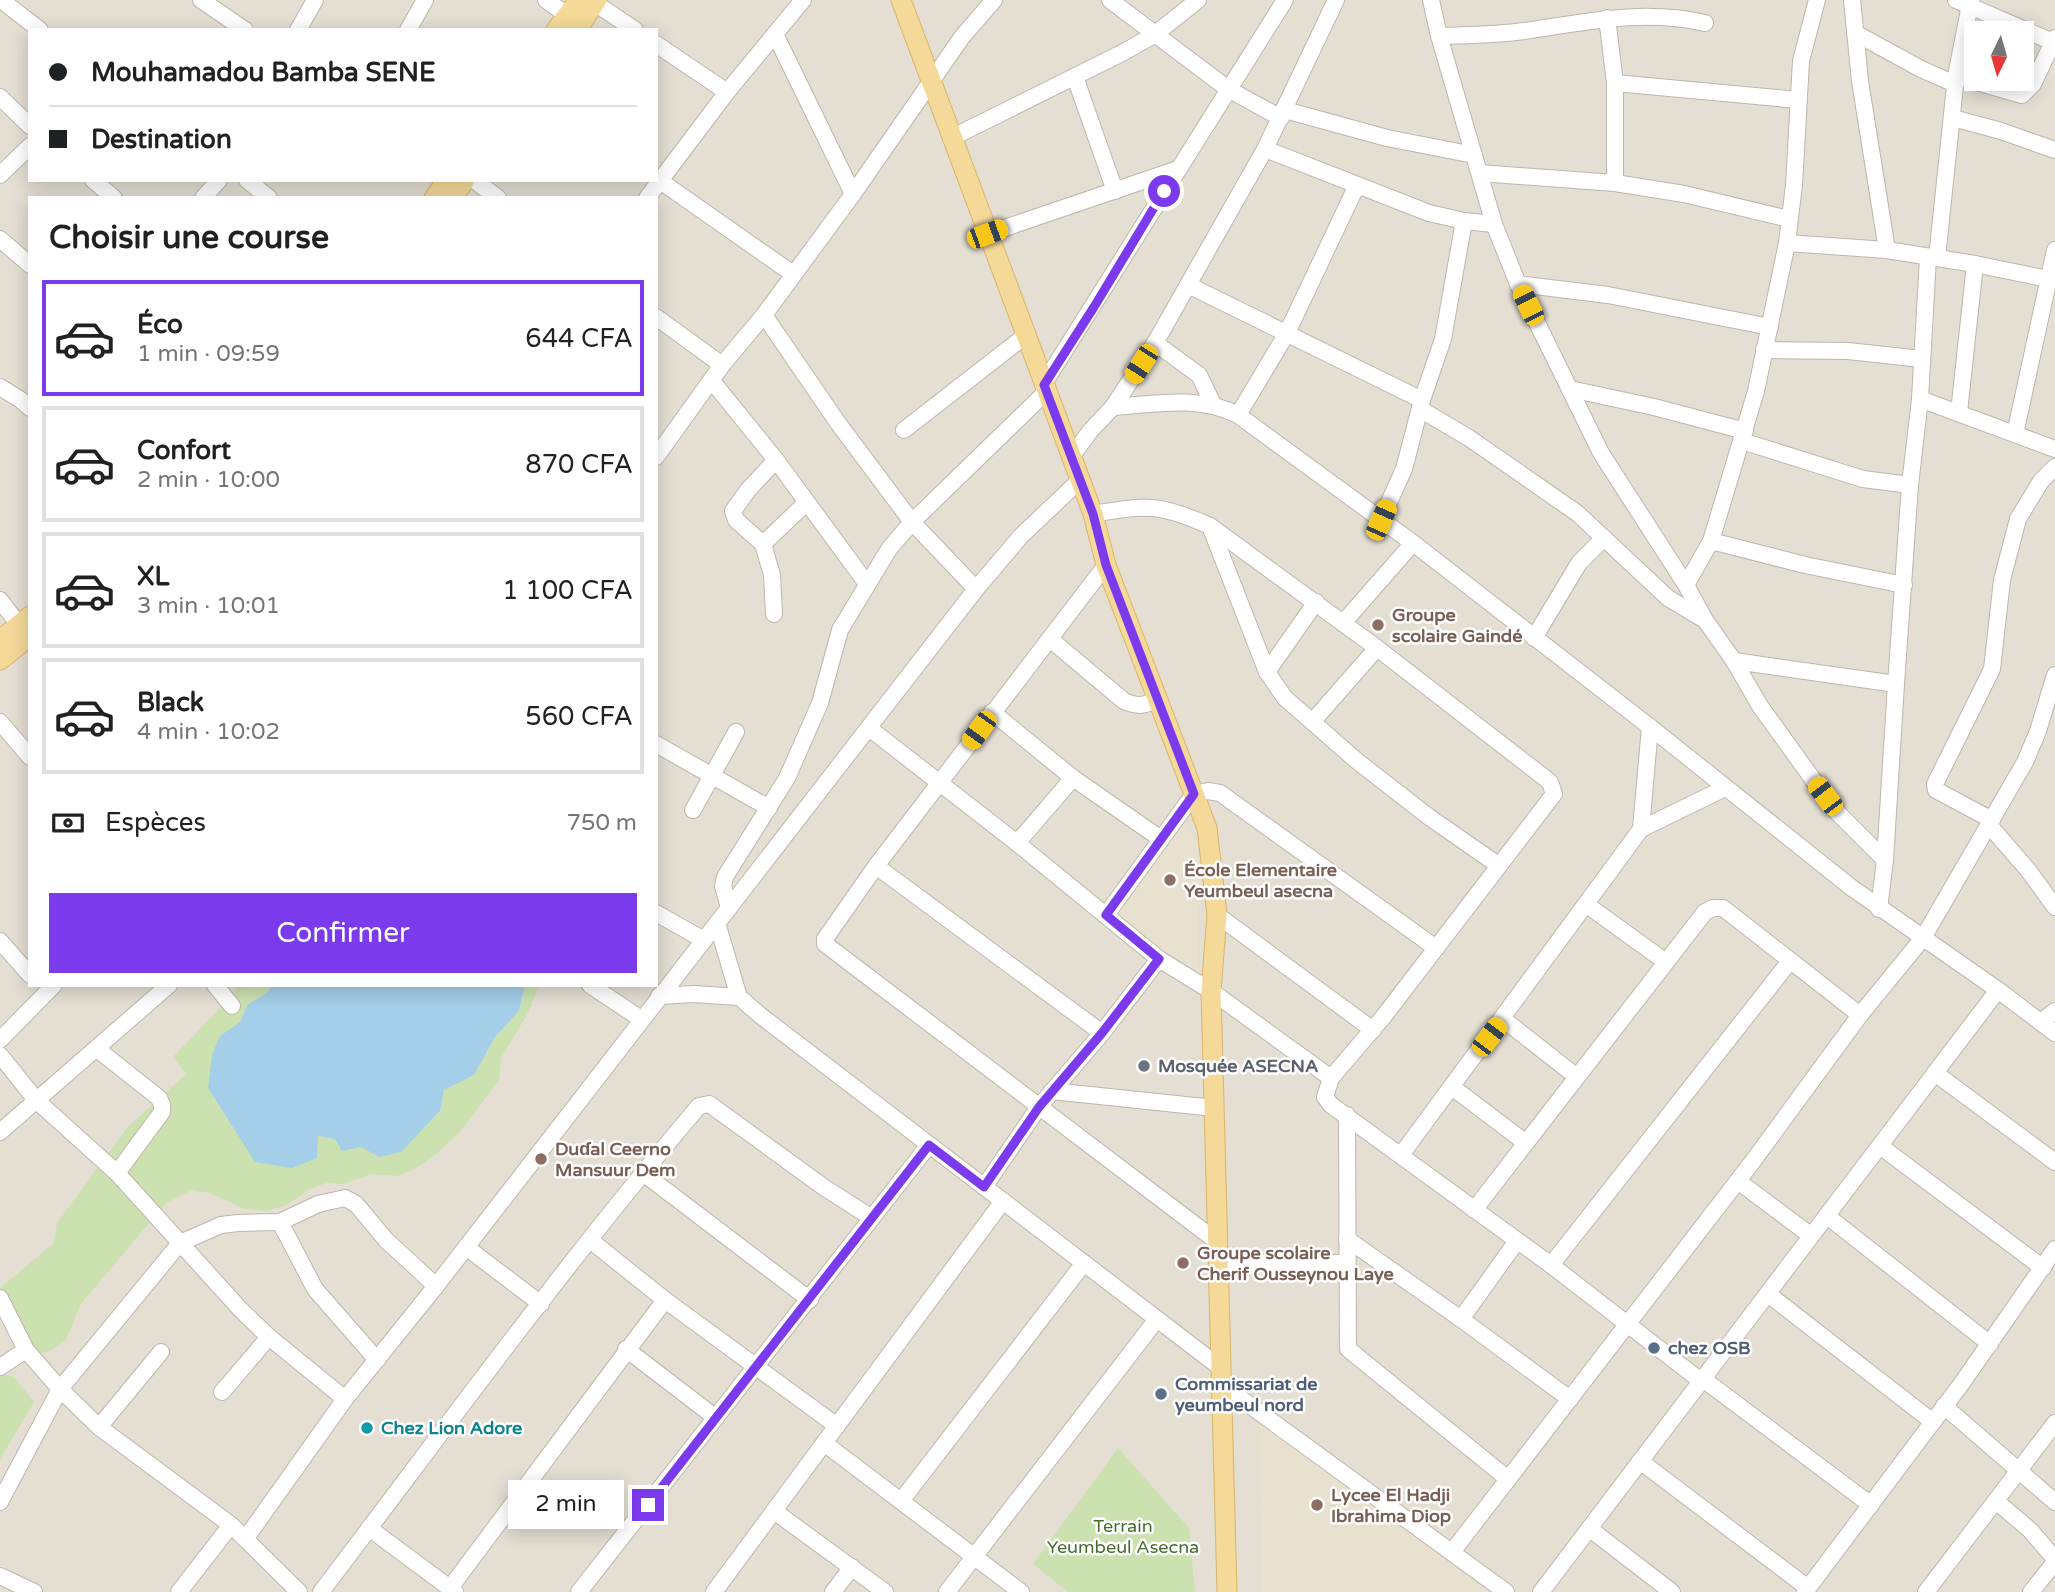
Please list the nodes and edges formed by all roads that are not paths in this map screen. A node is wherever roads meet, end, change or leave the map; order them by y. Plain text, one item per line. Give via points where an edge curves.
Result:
1 (1, 0) edge
2 (201, 0) edge
3 (314, 0) edge
4 (425, 0) edge
5 (546, 0) edge
6 (803, 0) edge
7 (901, 0) edge
8 (994, 0) edge
9 (1110, 0) edge
10 (1198, 0) edge
11 (1285, 0) edge
12 (1336, 0) edge
13 (1431, 0) edge
14 (1817, 0) edge
15 (1852, 0) edge
16 (1965, 2) edge
17 (579, 13) edge
18 (1607, 18) junction
19 (1705, 23) dead end
20 (37, 28) edge
21 (241, 28) edge
22 (299, 28) edge
23 (409, 28) edge
24 (628, 28) edge
25 (1855, 33) junction
26 (775, 34) junction
27 (1154, 35) junction
28 (1438, 36) junction
29 (2054, 41) edge
30 (658, 45) edge
31 (1075, 77) junction
32 (1956, 80) junction
33 (931, 83) junction
34 (1615, 83) junction
35 (1227, 89) junction
36 (727, 93) junction
37 (0, 97) edge
38 (1798, 100) junction
39 (1283, 114) junction
40 (1953, 118) junction
41 (28, 124) edge
42 (950, 138) junction
43 (28, 148) edge
44 (1265, 149) junction
45 (2055, 150) edge
46 (1474, 155) junction
47 (1178, 169) junction
48 (1480, 173) junction
49 (0, 175) edge
50 (658, 179) edge
51 (95, 182) edge
52 (217, 182) edge
53 (249, 182) edge
54 (460, 182) edge
55 (477, 182) edge
56 (1615, 183) junction
57 (1357, 185) junction
58 (441, 189) edge
59 (1115, 191) junction
60 (853, 194) junction
61 (112, 196) edge
62 (205, 196) edge
63 (267, 196) edge
64 (495, 196) edge
65 (1789, 219) junction
66 (1464, 221) junction
67 (1494, 224) junction
68 (987, 234) junction
69 (0, 239) edge
70 (1787, 243) junction
71 (1887, 250) junction
72 (2055, 250) edge
73 (1933, 257) junction
74 (28, 263) edge
75 (1975, 264) junction
76 (793, 274) junction
77 (2048, 279) junction
78 (1518, 284) junction
79 (1188, 285) junction
80 (764, 315) junction
81 (660, 326) edge
82 (1770, 327) junction
83 (1287, 333) junction
84 (1025, 336) junction
85 (1155, 343) junction
86 (1764, 350) junction
87 (1922, 359) junction
88 (722, 365) junction
89 (712, 381) junction
90 (1, 389) edge
91 (1045, 389) junction
92 (1570, 389) junction
93 (1920, 399) junction
94 (27, 400) edge
95 (1213, 404) junction
96 (1421, 404) junction
97 (1113, 407) junction
98 (1959, 412) junction
99 (1238, 415) junction
100 (904, 430) dead end
101 (2015, 434) junction
102 (1743, 436) junction
103 (2055, 449) edge
104 (658, 454) edge
105 (1071, 457) junction
106 (776, 460) junction
107 (2055, 467) edge
108 (1080, 480) junction
109 (1910, 485) junction
110 (806, 503) junction
111 (1093, 514) junction
112 (1381, 520) junction
113 (912, 522) junction
114 (1210, 526) junction
115 (1604, 538) junction
116 (1711, 541) junction
117 (1413, 543) junction
118 (764, 544) junction
119 (1106, 565) junction
120 (867, 584) junction
121 (1904, 585) junction
122 (1686, 586) junction
123 (976, 589) junction
124 (0, 600) edge
125 (1316, 602) junction
126 (774, 614) dead end
127 (1705, 620) junction
128 (1343, 623) junction
129 (26, 626) edge
130 (1534, 638) junction
131 (1050, 639) junction
132 (0, 640) edge
133 (1377, 648) junction
134 (0, 660) edge
135 (1734, 661) junction
136 (1266, 672) junction
137 (2055, 675) edge
138 (1896, 684) junction
139 (1158, 699) junction
140 (992, 712) junction
141 (0, 722) edge
142 (1313, 722) junction
143 (1650, 727) junction
144 (869, 728) junction
145 (736, 732) dead end
146 (658, 745) edge
147 (28, 755) edge
148 (711, 776) junction
149 (1073, 778) junction
150 (940, 783) junction
151 (1725, 788) junction
152 (1194, 794) junction
153 (769, 807) junction
154 (693, 810) dead end
155 (1991, 822) junction
156 (1642, 829) junction
157 (1161, 839) junction
158 (1017, 843) junction
159 (1885, 860) junction
160 (876, 866) junction
161 (1498, 866) junction
162 (1587, 905) junction
163 (2055, 907) edge
164 (729, 908) junction
165 (1879, 909) junction
166 (658, 914) edge
167 (1106, 915) junction
168 (1217, 915) junction
169 (717, 923) junction
170 (1923, 938) junction
171 (704, 940) junction
172 (0, 941) edge
173 (1436, 948) junction
174 (1159, 959) junction
175 (1790, 961) junction
176 (1666, 962) junction
177 (28, 973) edge
178 (167, 987) edge
179 (217, 987) edge
180 (593, 987) edge
181 (46, 988) edge
182 (1998, 990) junction
183 (1211, 991) junction
184 (659, 996) junction
185 (739, 997) junction
186 (232, 1006) dead end
187 (2055, 1011) edge
188 (1860, 1016) junction
189 (641, 1019) junction
190 (1503, 1019) junction
191 (2042, 1022) junction
192 (1373, 1030) junction
193 (1102, 1033) junction
194 (2055, 1033) edge
195 (0, 1040) edge
196 (97, 1049) junction
197 (0, 1055) edge
198 (1935, 1073) junction
199 (1577, 1077) junction
200 (1331, 1078) junction
201 (1452, 1087) junction
202 (1052, 1091) junction
203 (36, 1100) junction
204 (1039, 1107) junction
205 (1214, 1108) junction
206 (1347, 1115) junction
207 (0, 1132) edge
208 (1527, 1143) junction
209 (929, 1145) junction
210 (1880, 1146) junction
211 (1401, 1156) junction
212 (2055, 1163) edge
213 (117, 1173) junction
214 (643, 1173) junction
215 (1738, 1181) junction
216 (984, 1187) junction
217 (1003, 1201) junction
218 (1474, 1210) junction
219 (1827, 1216) junction
220 (872, 1218) junction
221 (280, 1222) junction
222 (1810, 1236) junction
223 (1347, 1239) junction
224 (590, 1240) junction
225 (1517, 1241) junction
226 (180, 1242) junction
227 (1219, 1243) junction
228 (466, 1247) junction
229 (2055, 1249) edge
230 (1084, 1263) junction
231 (1219, 1263) junction
232 (1346, 1263) junction
233 (1551, 1265) junction
234 (2043, 1268) junction
235 (436, 1286) junction
236 (1768, 1294) junction
237 (0, 1298) edge
238 (665, 1300) junction
239 (810, 1300) junction
240 (541, 1304) junction
241 (1157, 1319) junction
242 (1461, 1319) junction
243 (1626, 1325) junction
244 (269, 1337) junction
245 (1990, 1345) junction
246 (626, 1349) junction
247 (26, 1350) junction
248 (161, 1352) dead end
249 (377, 1360) junction
250 (757, 1366) junction
251 (0, 1367) edge
252 (1222, 1376) junction
253 (1702, 1380) junction
254 (60, 1389) junction
255 (222, 1392) dead end
256 (345, 1399) junction
257 (1570, 1399) junction
258 (1944, 1406) junction
259 (716, 1418) junction
260 (1933, 1422) junction
261 (2055, 1423) edge
262 (837, 1426) junction
263 (99, 1427) junction
264 (824, 1443) junction
265 (1640, 1461) junction
266 (2019, 1471) junction
267 (1508, 1479) junction
268 (901, 1501) junction
269 (1996, 1501) junction
270 (0, 1502) edge
271 (2055, 1502) edge
272 (1871, 1505) junction
273 (774, 1511) junction
274 (231, 1525) junction
275 (369, 1528) junction
276 (1590, 1529) junction
277 (246, 1538) junction
278 (1452, 1552) junction
279 (975, 1557) junction
280 (2055, 1561) edge
281 (852, 1567) junction
282 (0, 1576) edge
283 (1935, 1589) edge
284 (452, 1590) edge
285 (1807, 1590) edge
286 (34, 1592) edge
287 (179, 1592) edge
288 (299, 1592) edge
289 (321, 1592) edge
290 (579, 1592) edge
291 (714, 1592) edge
292 (832, 1592) edge
293 (886, 1592) edge
294 (947, 1592) edge
295 (1021, 1592) edge
296 (1227, 1592) edge
297 (1506, 1592) edge
298 (1541, 1592) edge
299 (1672, 1592) edge
300 (2031, 1592) edge

1 - 20 street
2 - 21 street
3 - 22 street
4 - 23 street
5 - 17 street
6 - 26 street
7 - 33 main road
8 - 33 street
9 - 27 street
10 - 27 street
11 - 35 street
12 - 39 street
13 - 28 street
14 - 38 street via 1801,61
15 - 25 street
16 - 29 street
16 - 32 street
17 - 24 street
18 - 19 street via 1656,16
18 - 28 street via 1523,31
18 - 34 street
25 - 32 street via 1920,69
25 - 71 street
26 - 36 street
26 - 60 street
27 - 31 street
27 - 35 street
28 - 46 street
29 - 32 street via 2033,84 2022,95
30 - 36 street
31 - 42 street
31 - 59 street
32 - 40 street
33 - 42 main road
33 - 60 street
34 - 38 street
34 - 56 street
35 - 39 street
35 - 47 street
36 - 50 street
37 - 41 street
38 - 65 street
39 - 44 street
39 - 46 street
40 - 45 street
40 - 73 street
42 - 68 main road
43 - 49 street
44 - 57 street
44 - 79 street
46 - 48 street
47 - 59 street
47 - 91 street
48 - 56 street
48 - 67 street
50 - 76 street
51 - 61 street
52 - 62 street
53 - 63 street
54 - 58 main road
55 - 64 street
56 - 65 street
57 - 66 street via 1429,213
57 - 83 street
59 - 68 street
60 - 76 street
65 - 70 street
66 - 67 street
66 - 96 street via 1443,339
67 - 78 street
68 - 84 main road
69 - 74 street
70 - 71 street
70 - 82 street
71 - 73 street
72 - 77 street
73 - 75 street
73 - 87 street
75 - 77 street
75 - 98 street
76 - 80 street
77 - 101 street
78 - 82 street via 1608,295
78 - 92 street
79 - 83 street
79 - 85 street
80 - 88 street
80 - 113 street
81 - 88 street
82 - 86 street
83 - 96 street
83 - 99 street
84 - 91 main road
84 - 100 street
85 - 95 street via 1199,375
85 - 97 street
86 - 87 street via 1848,351
86 - 102 street
87 - 93 street
88 - 89 street
89 - 104 street
89 - 106 street
90 - 94 street
91 - 105 main road
91 - 113 street
92 - 102 street via 1654,407
92 - 122 street via 1601,453
93 - 98 street
93 - 109 street
95 - 97 street
95 - 99 street
96 - 112 street via 1404,469
96 - 115 street via 1577,513
97 - 105 street
98 - 101 street
99 - 112 street
101 - 103 street
102 - 109 street via 1863,479
102 - 116 street
105 - 108 main road
106 - 110 street
106 - 118 street via 733,511 736,520
107 - 155 street via 2018,519 2002,580 1992,669 1935,784 1936,790
108 - 111 main road
108 - 123 street via 1021,536
109 - 121 street
110 - 118 street
110 - 120 street
111 - 114 street via 1153,507
111 - 119 main road
112 - 117 street
113 - 120 street
113 - 123 street
114 - 125 street
114 - 136 street
115 - 127 street via 1668,598
115 - 130 street via 1579,563
116 - 121 street
116 - 122 street
117 - 128 street
117 - 130 street
118 - 126 street via 772,575
119 - 131 street
119 - 139 main road
120 - 153 street via 840,630 812,723
121 - 138 street
122 - 127 street
123 - 144 street
124 - 129 street
125 - 128 street
125 - 136 street
127 - 135 street
128 - 133 street
129 - 132 main road
129 - 134 main road
130 - 143 street
131 - 139 street via 1124,701 1144,706
131 - 140 street
133 - 142 street
133 - 161 street via 1550,782 1554,794
135 - 138 street
135 - 159 street via 1760,706 1835,810
136 - 142 street via 1285,698
137 - 155 street via 2025,762
138 - 159 street
139 - 152 main road
140 - 149 street
140 - 150 street
141 - 147 street
142 - 161 street
143 - 151 street
143 - 156 street
144 - 150 street
144 - 164 street
145 - 148 street
146 - 148 street
148 - 153 street
148 - 154 street
149 - 157 street
149 - 158 street
150 - 158 street
150 - 160 street
151 - 156 street
151 - 165 street
152 - 157 street
152 - 168 main road via 1207,828
152 - 173 street via 1220,793
153 - 164 street via 725,877
155 - 163 street
155 - 170 street
156 - 162 street
157 - 167 street
158 - 167 street
159 - 165 street
160 - 193 street
160 - 204 street via 825,944
161 - 173 street
162 - 176 street
162 - 190 street
164 - 169 street
165 - 170 street
166 - 171 street
167 - 174 street
168 - 183 main road
168 - 192 street
169 - 171 street
169 - 185 street
170 - 182 street
170 - 188 street
171 - 184 street
172 - 177 street
173 - 192 street
174 - 183 street
174 - 193 street
175 - 176 street via 1723,908 1713,908
175 - 188 street
175 - 233 street
176 - 199 street
178 - 196 street
179 - 186 street
180 - 189 street
181 - 195 street
182 - 191 street
182 - 198 street
183 - 200 street
183 - 205 main road
184 - 185 street
184 - 189 street
185 - 209 street
187 - 191 street
188 - 215 street
189 - 228 street
190 - 199 street
190 - 201 street
191 - 194 street
192 - 200 street
193 - 202 street
196 - 203 street
196 - 213 street via 162,1105 162,1112
197 - 203 street
198 - 210 street
198 - 212 street
199 - 208 street
200 - 206 street via 1325,1097
201 - 208 street
201 - 211 street
202 - 204 street
202 - 205 street
203 - 207 street
203 - 213 street
204 - 216 street
204 - 227 street
205 - 227 main road
206 - 211 street
206 - 223 street
208 - 218 street
209 - 216 street
209 - 220 street
210 - 219 street
210 - 234 street
211 - 218 street
213 - 226 street
214 - 220 street via 699,1106 709,1104
214 - 224 street
214 - 239 street
215 - 222 street
215 - 243 street
216 - 217 street
217 - 230 street
217 - 262 street
218 - 225 street
219 - 222 street
219 - 245 street
220 - 239 street
221 - 226 street via 220,1225
221 - 235 street via 318,1204 345,1198
221 - 249 street via 315,1289
222 - 236 street
223 - 232 street
223 - 242 street
224 - 238 street
224 - 240 street
225 - 233 street
225 - 242 street
226 - 244 street
226 - 254 street
227 - 231 main road
228 - 235 street
228 - 240 street
229 - 234 street
230 - 241 street
230 - 268 street
231 - 232 street
231 - 252 main road
232 - 267 street via 1348,1349
233 - 243 street
234 - 245 street
235 - 249 street
236 - 253 street
236 - 260 street
237 - 247 street
238 - 246 street
238 - 250 street
239 - 250 street
240 - 275 street
241 - 252 street
241 - 279 street
242 - 257 street
243 - 253 street
243 - 257 street
244 - 255 street
244 - 256 street
245 - 258 street
246 - 259 street
246 - 284 street
247 - 251 street
247 - 254 street
248 - 263 street
249 - 256 street
250 - 259 street
250 - 262 street
252 - 278 street
252 - 296 main road
253 - 265 street
253 - 272 street
254 - 263 street
254 - 270 street
256 - 277 street
257 - 267 street
258 - 260 street
258 - 266 street
259 - 290 street
260 - 272 street
261 - 266 street
262 - 264 street
263 - 274 street
264 - 268 street
264 - 273 street
265 - 276 street
265 - 285 street
266 - 269 street
266 - 271 street
267 - 278 street
268 - 279 street
269 - 280 street via 2030,1530
269 - 283 street
272 - 285 street
273 - 281 street
273 - 291 street
274 - 277 street
274 - 287 street
275 - 284 street
275 - 289 street
276 - 298 street
276 - 299 street
277 - 288 street
278 - 297 street
279 - 294 street
279 - 295 street
280 - 300 street
281 - 292 street
281 - 293 street
282 - 286 street

